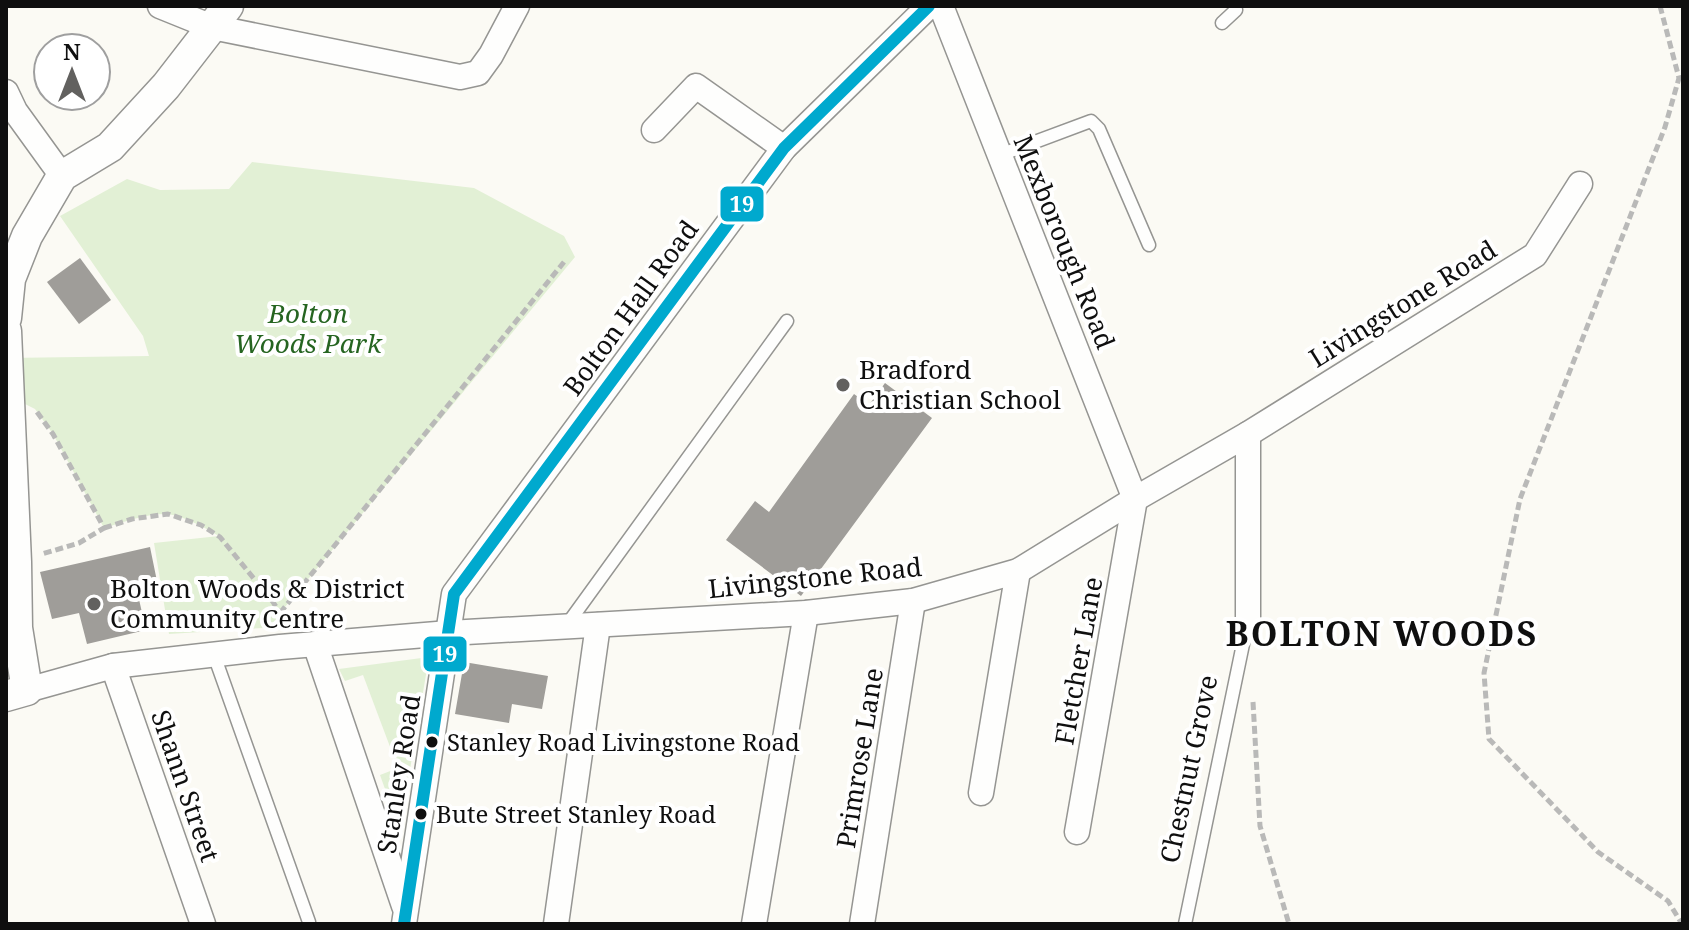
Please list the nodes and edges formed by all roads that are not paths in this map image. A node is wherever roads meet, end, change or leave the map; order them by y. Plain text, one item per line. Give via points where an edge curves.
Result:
1 (160, 6) edge
2 (517, 6) edge
3 (929, 6) edge
4 (941, 6) edge
5 (1235, 6) edge
6 (220, 16) edge
7 (1222, 23) dead end
8 (6, 92) edge
9 (654, 130) dead end
10 (784, 148) junction
11 (1000, 155) junction
12 (62, 176) junction
13 (1580, 184) dead end
14 (1149, 245) dead end
15 (6, 318) edge
16 (787, 321) dead end
17 (6, 331) edge
18 (1248, 434) junction
19 (1135, 499) junction
20 (1018, 571) junction
21 (913, 601) junction
22 (806, 613) junction
23 (1248, 620) joint
24 (598, 625) junction
25 (565, 627) junction
26 (449, 633) junction
27 (315, 644) junction
28 (214, 655) junction
29 (113, 666) junction
30 (17, 693) edge
31 (981, 793) dead end
32 (1077, 832) dead end
33 (405, 918) edge
34 (309, 922) edge
35 (203, 924) edge
36 (556, 924) edge
37 (754, 924) edge
38 (862, 924) edge
39 (1185, 924) edge

1 - 6 street
2 - 6 street via 478,73 460,77
3 - 10 street, Bolton Hall Road
4 - 11 street, Mexborough Road
5 - 7 lane
6 - 12 street via 110,147
8 - 12 street
9 - 10 street via 696,86
10 - 26 street, Bolton Hall Road via 454,594
11 - 14 lane via 1091,121
11 - 19 street, Mexborough Road
12 - 15 street via 27,236 10,279
13 - 18 street, Livingstone Road via 1535,255
16 - 25 lane
17 - 30 street
18 - 19 street, Livingstone Road
18 - 23 street, Chestnut Grove
19 - 20 street, Livingstone Road
19 - 32 street, Fletcher Lane
20 - 21 street, Livingstone Road
20 - 31 street
21 - 22 street, Livingstone Road
21 - 38 street, Primrose Lane
22 - 24 street, Livingstone Road
22 - 37 street
23 - 39 lane, Chestnut Grove
24 - 25 street, Livingstone Road
24 - 36 street
25 - 26 street, Livingstone Road
26 - 27 street, Livingstone Road
26 - 33 street, Stanley Road
27 - 28 street, Livingstone Road
27 - 33 street
28 - 29 street, Livingstone Road
28 - 34 lane
29 - 30 street, Livingstone Road
29 - 35 street, Shann Street

